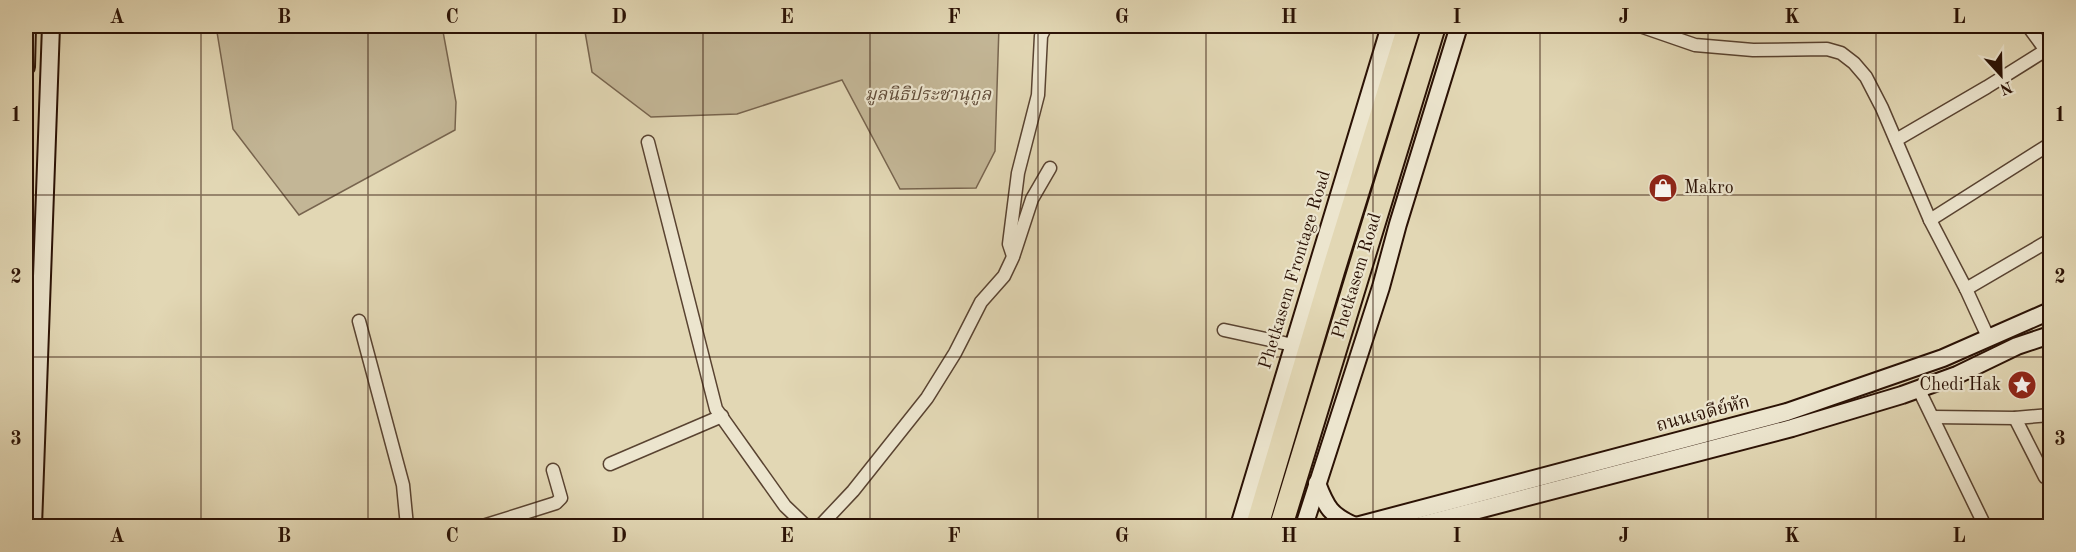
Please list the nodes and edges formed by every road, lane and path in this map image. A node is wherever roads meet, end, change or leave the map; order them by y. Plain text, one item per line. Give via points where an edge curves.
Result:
1 (27, 26) edge
2 (51, 26) edge
3 (1046, 26) edge
4 (1390, 26) edge
5 (1409, 26) edge
6 (1434, 26) edge
7 (1459, 26) edge
8 (1640, 26) edge
9 (2028, 26) edge
10 (2048, 53) edge
11 (26, 67) edge
12 (1896, 140) junction
13 (648, 142) dead end
14 (2050, 144) edge
15 (1050, 168) dead end
16 (1930, 220) junction
17 (2050, 240) edge
18 (1013, 257) junction
19 (1966, 290) junction
20 (2050, 311) edge
21 (359, 321) dead end
22 (1224, 330) dead end
23 (2050, 335) edge
24 (1988, 337) junction
25 (1293, 345) junction
26 (1919, 390) junction
27 (722, 416) junction
28 (2050, 416) edge
29 (1932, 417) junction
30 (2015, 418) junction
31 (610, 464) dead end
32 (553, 470) dead end
33 (2050, 475) edge
34 (1317, 483) junction
35 (1247, 499) junction
36 (33, 526) edge
37 (407, 526) edge
38 (483, 526) edge
39 (806, 526) edge
40 (820, 526) edge
41 (1226, 526) edge
42 (1239, 526) edge
43 (1257, 526) edge
44 (1281, 526) edge
45 (1304, 526) edge
46 (1355, 526) edge
47 (1417, 526) edge
48 (1985, 526) edge

1 - 11 main road
2 - 36 main road
3 - 18 street via 1041,36 1038,95 1018,173 1009,244
4 - 25 main road, Phetkasem Frontage Road
5 - 43 highway, Phetkasem Road
6 - 44 highway, Phetkasem Road
7 - 34 main road
8 - 12 street via 1695,45 1841,53 1866,77
9 - 10 street
10 - 12 street
12 - 16 street
13 - 27 street via 716,409
14 - 16 street
15 - 18 street via 1032,199
16 - 19 street
17 - 19 street
18 - 40 street via 1004,276 981,302 925,401
19 - 24 street
20 - 24 main road, ถนนเจดีย์หัก
21 - 37 street via 403,485
22 - 25 street
23 - 26 main road, ถนนเจดีย์หัก
24 - 46 main road, ถนนเจดีย์หัก via 1942,358 1787,412
25 - 35 main road, Phetkasem Frontage Road
26 - 29 street
26 - 47 main road, ถนนเจดีย์หัก via 1792,428
27 - 31 street
27 - 39 street via 785,506
28 - 30 street
29 - 30 street
29 - 48 street
30 - 33 street via 2045,477
32 - 38 street via 561,498 556,503
34 - 45 main road
34 - 46 main road via 1329,510
35 - 41 main road
35 - 42 main road, Phetkasem Frontage Road

